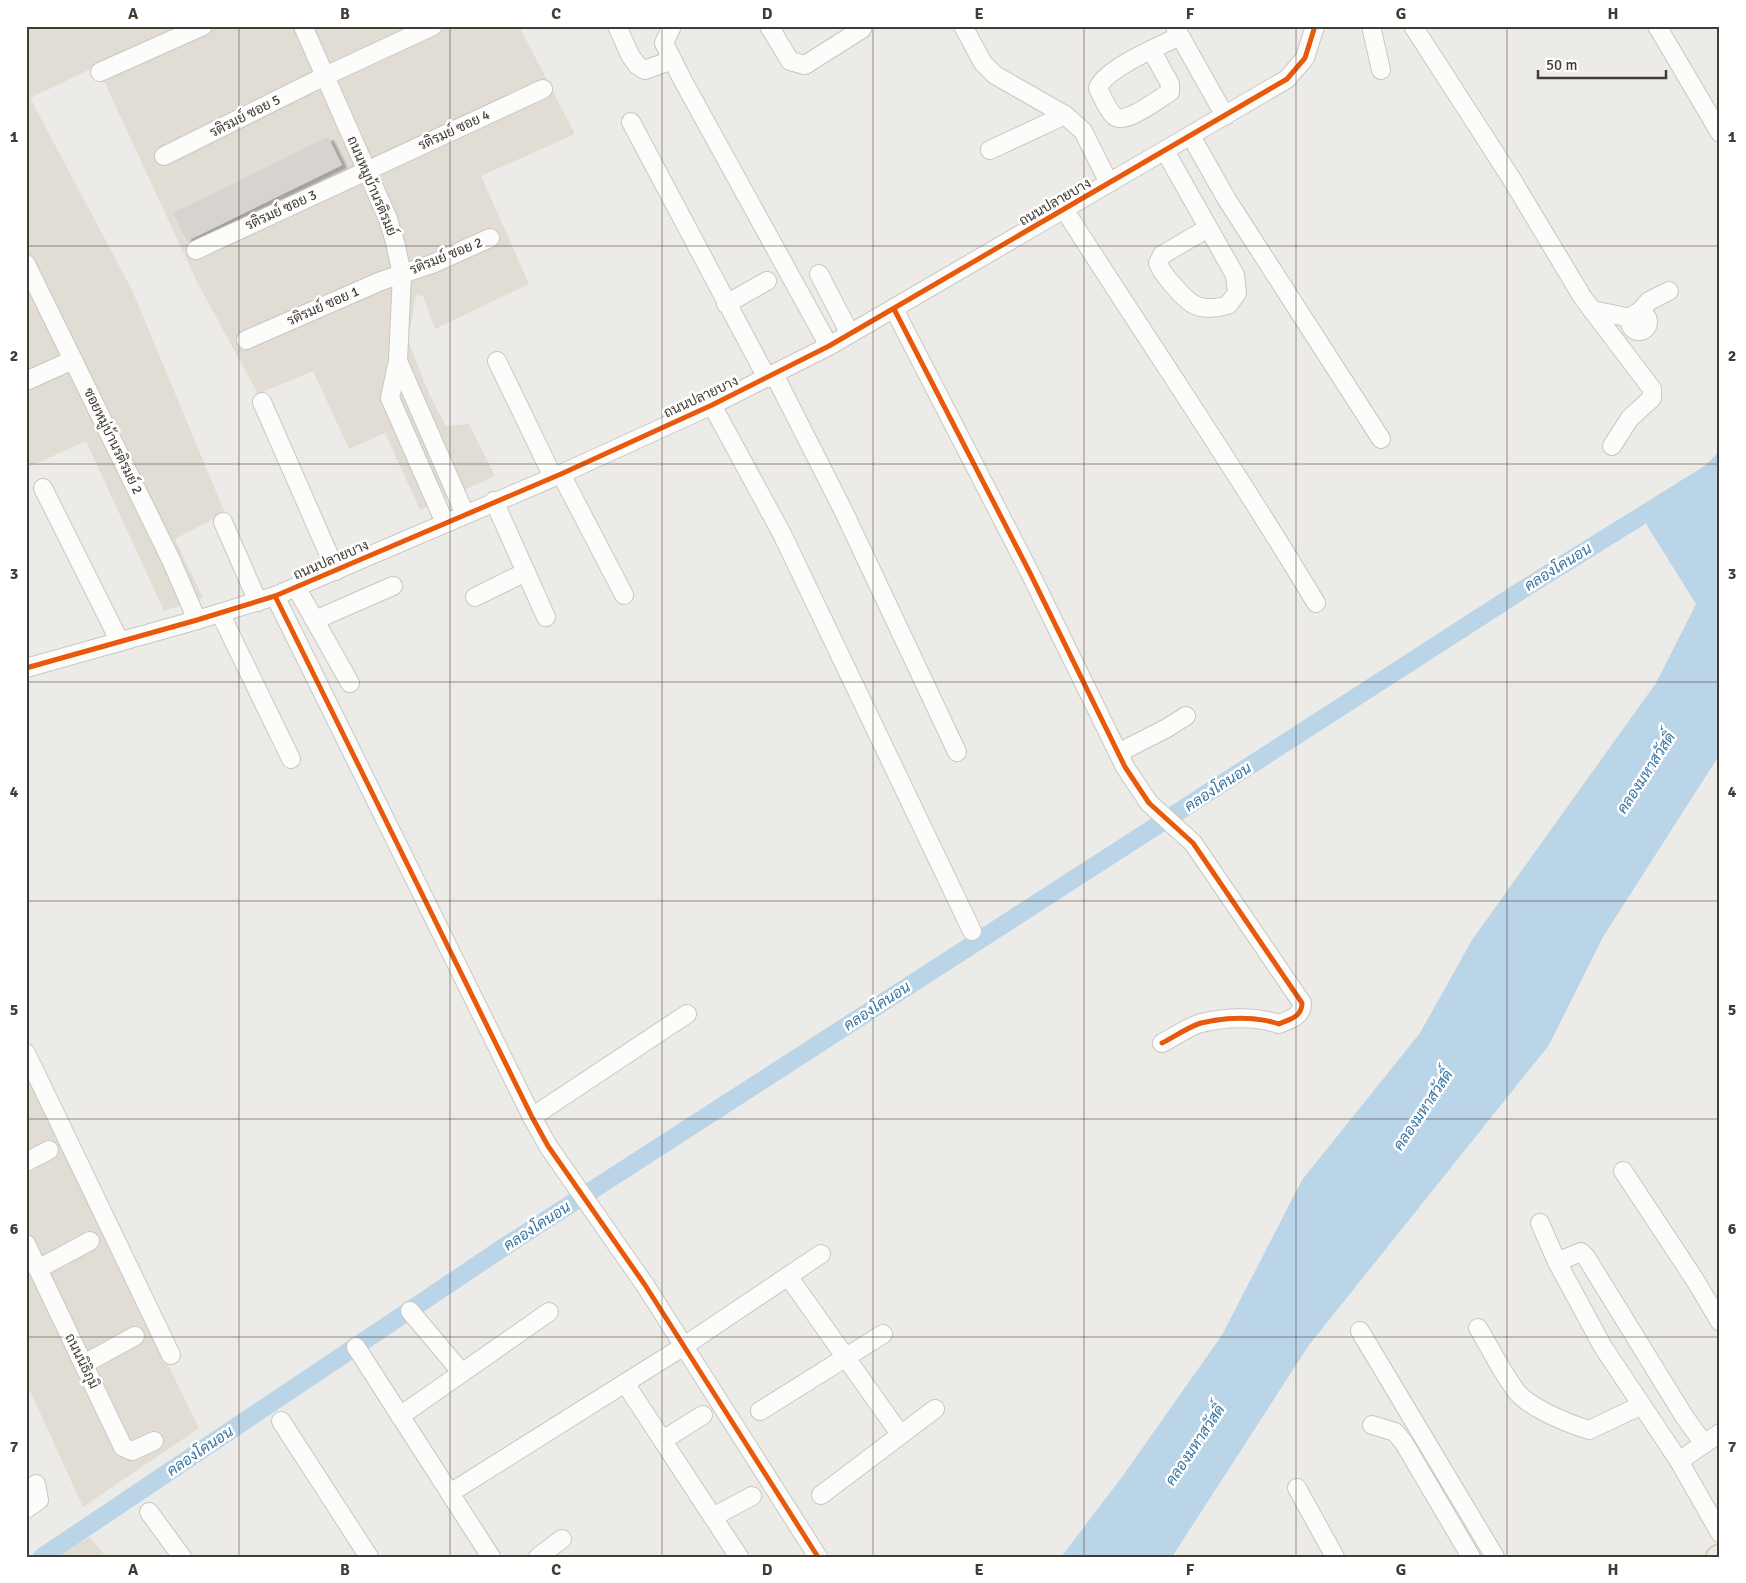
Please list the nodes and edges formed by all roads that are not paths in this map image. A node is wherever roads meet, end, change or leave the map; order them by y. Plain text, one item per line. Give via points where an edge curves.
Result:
1 (203, 26) edge
2 (302, 26) edge
3 (434, 26) edge
4 (617, 26) edge
5 (672, 26) edge
6 (769, 26) edge
7 (964, 26) edge
8 (1315, 26) edge
9 (1371, 26) edge
10 (1413, 26) edge
11 (1657, 26) edge
12 (862, 29) dead end
13 (1177, 31) edge
14 (1152, 51) dead end
15 (672, 60) junction
16 (1381, 70) dead end
17 (100, 72) dead end
18 (325, 76) junction
19 (543, 89) dead end
20 (1064, 115) junction
21 (1225, 116) junction
22 (630, 122) dead end
23 (1720, 133) edge
24 (1191, 136) junction
25 (990, 150) dead end
26 (1165, 151) junction
27 (164, 156) dead end
28 (366, 170) junction
29 (1109, 183) junction
30 (1064, 209) junction
31 (1208, 228) junction
32 (490, 238) dead end
33 (196, 250) dead end
34 (26, 264) edge
35 (402, 274) junction
36 (819, 274) dead end
37 (767, 281) dead end
38 (1669, 291) dead end
39 (726, 304) junction
40 (894, 309) junction
41 (1592, 310) junction
42 (850, 334) junction
43 (246, 340) dead end
44 (830, 346) junction
45 (73, 360) junction
46 (398, 361) junction
47 (497, 361) dead end
48 (770, 376) junction
49 (26, 381) edge
50 (262, 402) dead end
51 (712, 405) junction
52 (1381, 439) dead end
53 (1612, 446) dead end
54 (557, 475) junction
55 (43, 488) dead end
56 (494, 501) junction
57 (465, 514) junction
58 (223, 522) dead end
59 (445, 523) junction
60 (336, 571) junction
61 (526, 572) junction
62 (393, 586) dead end
63 (296, 587) junction
64 (624, 595) dead end
65 (275, 596) junction
66 (475, 597) dead end
67 (258, 602) junction
68 (1316, 603) dead end
69 (220, 613) junction
70 (546, 618) dead end
71 (198, 620) junction
72 (315, 620) junction
73 (120, 642) junction
74 (26, 668) edge
75 (350, 683) dead end
76 (1186, 716) dead end
77 (957, 752) dead end
78 (1118, 754) junction
79 (291, 759) dead end
80 (972, 931) dead end
81 (686, 1014) dead end
82 (1162, 1043) dead end
83 (26, 1053) edge
84 (532, 1117) junction
85 (49, 1150) dead end
86 (26, 1162) edge
87 (1623, 1171) dead end
88 (1540, 1223) dead end
89 (90, 1241) dead end
90 (26, 1244) edge
91 (821, 1254) dead end
92 (1557, 1262) junction
93 (38, 1269) junction
94 (788, 1276) junction
95 (410, 1311) dead end
96 (549, 1312) dead end
97 (1720, 1322) edge
98 (1478, 1328) dead end
99 (1360, 1331) dead end
100 (883, 1334) dead end
101 (136, 1336) dead end
102 (684, 1346) junction
103 (356, 1347) dead end
104 (171, 1355) dead end
105 (845, 1356) junction
106 (84, 1364) junction
107 (462, 1373) junction
108 (625, 1383) junction
109 (1642, 1405) junction
110 (935, 1409) dead end
111 (760, 1411) dead end
112 (400, 1416) junction
113 (703, 1416) dead end
114 (281, 1421) dead end
115 (1372, 1425) dead end
116 (1720, 1433) edge
117 (900, 1434) junction
118 (662, 1440) junction
119 (154, 1441) dead end
120 (1704, 1444) junction
121 (1679, 1461) junction
122 (36, 1484) dead end
123 (1297, 1488) dead end
124 (450, 1493) junction
125 (821, 1495) dead end
126 (752, 1496) dead end
127 (26, 1509) edge
128 (149, 1512) dead end
129 (713, 1517) junction
130 (1720, 1533) edge
131 (562, 1540) dead end
132 (180, 1556) edge
133 (369, 1557) edge
134 (491, 1557) edge
135 (538, 1557) edge
136 (739, 1557) edge
137 (818, 1557) edge
138 (1335, 1557) edge
139 (1472, 1557) edge
140 (1495, 1557) edge

1 - 17 street
2 - 18 street, ถนนหมูบ้านรติรมย์
3 - 18 street, รติรมย์ ซอย 5
4 - 15 street via 637,65 645,70
5 - 15 street via 664,43
6 - 12 street via 790,61 805,65
7 - 20 street via 983,64
8 - 21 street, ถนนปลายบาง via 1305,58 1288,80
9 - 16 street
10 - 41 street
11 - 23 street
13 - 14 street
13 - 21 street
15 - 44 street
18 - 27 street, รติรมย์ ซอย 5
18 - 28 street, ถนนหมูบ้านรติรมย์
19 - 28 street, รติรมย์ ซอย 4
20 - 25 street
20 - 29 street via 1083,131
21 - 24 street, ถนนปลายบาง
22 - 39 street
24 - 26 street, ถนนปลายบาง
24 - 52 street via 1226,198
26 - 29 street, ถนนปลายบาง
26 - 31 street
28 - 33 street, รติรมย์ ซอย 3
28 - 35 street, ถนนหมูบ้านรติรมย์ via 396,242
29 - 30 street, ถนนปลายบาง
30 - 40 street, ถนนปลายบาง
30 - 68 street via 1257,503
31 - 31 street via 1162,255 1158,262 1160,270 1194,304 1216,308 1228,306 1237,293 1235,275
32 - 35 street, รติรมย์ ซอย 2
34 - 45 street, ซอยหมู่บ้านรติรมย์ 2
35 - 43 street, รติรมย์ ซอย 1
35 - 46 street, ถนนหมูบ้านรติรมย์
36 - 42 street
37 - 39 street
38 - 41 street via 1649,301 1634,315
39 - 48 street
40 - 42 street, ถนนปลายบาง
40 - 78 street via 1030,573
41 - 53 street via 1652,389 1652,398 1630,418
42 - 44 street, ถนนปลายบาง
44 - 48 street, ถนนปลายบาง
45 - 49 street
45 - 71 street, ซอยหมู่บ้านรติรมย์ 2
46 - 57 street
46 - 59 street, ถนนหมูบ้านรติรมย์ via 390,398
47 - 54 street
48 - 51 street, ถนนปลายบาง
48 - 77 street via 842,508
50 - 60 street
51 - 54 street, ถนนปลายบาง
51 - 80 street via 782,534
54 - 56 street, ถนนปลายบาง
54 - 64 street
55 - 73 street
56 - 57 street, ถนนปลายบาง
56 - 61 street
57 - 59 street, ถนนปลายบาง
58 - 67 street
59 - 60 street, ถนนปลายบาง
60 - 63 street, ถนนปลายบาง
61 - 66 street
61 - 70 street
62 - 72 street
63 - 65 street, ถนนปลายบาง
63 - 72 street
65 - 67 street, ถนนปลายบาง
65 - 84 street
67 - 69 street, ถนนปลายบาง
69 - 71 street, ถนนปลายบาง
69 - 79 street
71 - 73 street, ถนนปลายบาง
72 - 75 street
73 - 74 street, ถนนปลายบาง
76 - 78 street
78 - 82 street via 1135,784 1159,814 1193,843 1302,1003 1298,1015 1279,1024 1262,1018 1200,1023
81 - 84 street
83 - 104 street
84 - 102 street
85 - 86 street
87 - 97 street
88 - 92 street
89 - 93 street
90 - 93 street, ถนนนิธิภุมิ
91 - 94 street
92 - 109 street via 1603,1347
92 - 120 street via 1581,1252 1586,1257
93 - 106 street, ถนนนิธิภุมิ
94 - 102 street
94 - 105 street
95 - 107 street
96 - 107 street
98 - 109 street via 1518,1393 1531,1404 1574,1426 1589,1430
99 - 140 street
100 - 105 street
101 - 106 street
102 - 108 street
102 - 137 street
103 - 112 street
105 - 111 street
105 - 117 street
106 - 119 street, ถนนนิธิภุมิ via 123,1447 132,1451
107 - 112 street
108 - 118 street
108 - 124 street
109 - 121 street
110 - 117 street
112 - 124 street
113 - 118 street
114 - 133 street
115 - 139 street via 1394,1432 1404,1443
116 - 120 street
117 - 125 street
118 - 129 street
120 - 121 street
121 - 130 street
122 - 127 street via 39,1500
123 - 138 street
124 - 134 street
126 - 129 street
128 - 132 street
129 - 136 street
131 - 135 street

